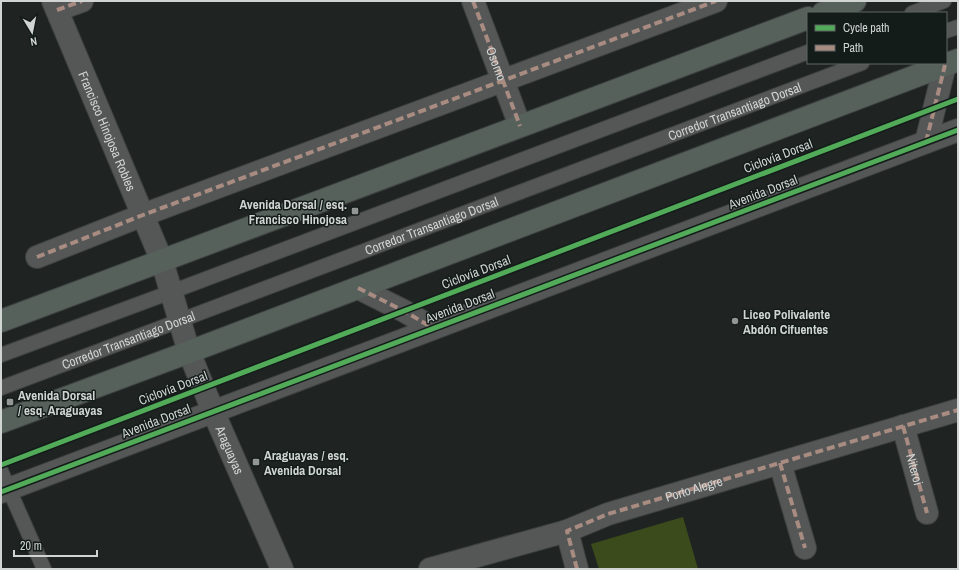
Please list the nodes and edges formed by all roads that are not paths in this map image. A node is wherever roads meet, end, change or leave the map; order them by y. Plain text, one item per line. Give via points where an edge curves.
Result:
1 (82, 1) edge
2 (473, 1) edge
3 (716, 1) edge
4 (855, 1) edge
5 (944, 1) edge
6 (55, 6) edge
7 (826, 12) edge
8 (915, 12) edge
9 (807, 18) edge
10 (958, 27) edge
11 (947, 31) edge
12 (807, 52) edge
13 (952, 63) edge
14 (859, 64) edge
15 (503, 81) junction
16 (520, 126) junction
17 (958, 130) edge
18 (926, 142) junction
19 (143, 215) junction
20 (37, 257) dead end
21 (162, 261) junction
22 (358, 288) junction
23 (172, 292) junction
24 (1, 321) edge
25 (180, 321) junction
26 (433, 328) junction
27 (189, 352) junction
28 (1, 355) edge
29 (1, 388) edge
30 (958, 410) edge
31 (213, 411) junction
32 (1, 422) edge
33 (903, 426) junction
34 (780, 463) junction
35 (4, 484) edge
36 (927, 513) dead end
37 (567, 531) junction
38 (805, 548) dead end
39 (44, 569) edge
40 (282, 569) edge
41 (430, 569) edge
42 (577, 569) edge

1 - 6 street
2 - 15 street, Osorno
3 - 15 street
4 - 7 main road
5 - 8 lane
6 - 19 street, Francisco Hinojosa Robles
9 - 16 main road
10 - 11 lane
12 - 23 lane
13 - 18 street
13 - 22 main road
14 - 25 lane, Corredor Transantiago Dorsal
15 - 16 street, Osorno
15 - 19 street
16 - 21 main road
17 - 18 street, Avenida Dorsal
18 - 26 street, Avenida Dorsal
19 - 20 street
19 - 21 street, Francisco Hinojosa Robles
21 - 23 street, Araguayas
21 - 24 main road
22 - 26 street, Avenida Dorsal
22 - 27 main road
23 - 25 street, Araguayas
23 - 28 lane
25 - 27 street, Araguayas
25 - 29 lane, Corredor Transantiago Dorsal
26 - 31 street, Avenida Dorsal
27 - 31 street, Araguayas
27 - 32 main road
30 - 33 street, Porto Alegre
31 - 35 street, Avenida Dorsal
31 - 40 street, Araguayas
33 - 34 street, Porto Alegre
33 - 36 street, Niteroi
34 - 37 street, Porto Alegre via 608,514
34 - 38 street
35 - 39 lane
37 - 41 street, Porto Alegre
37 - 42 street

